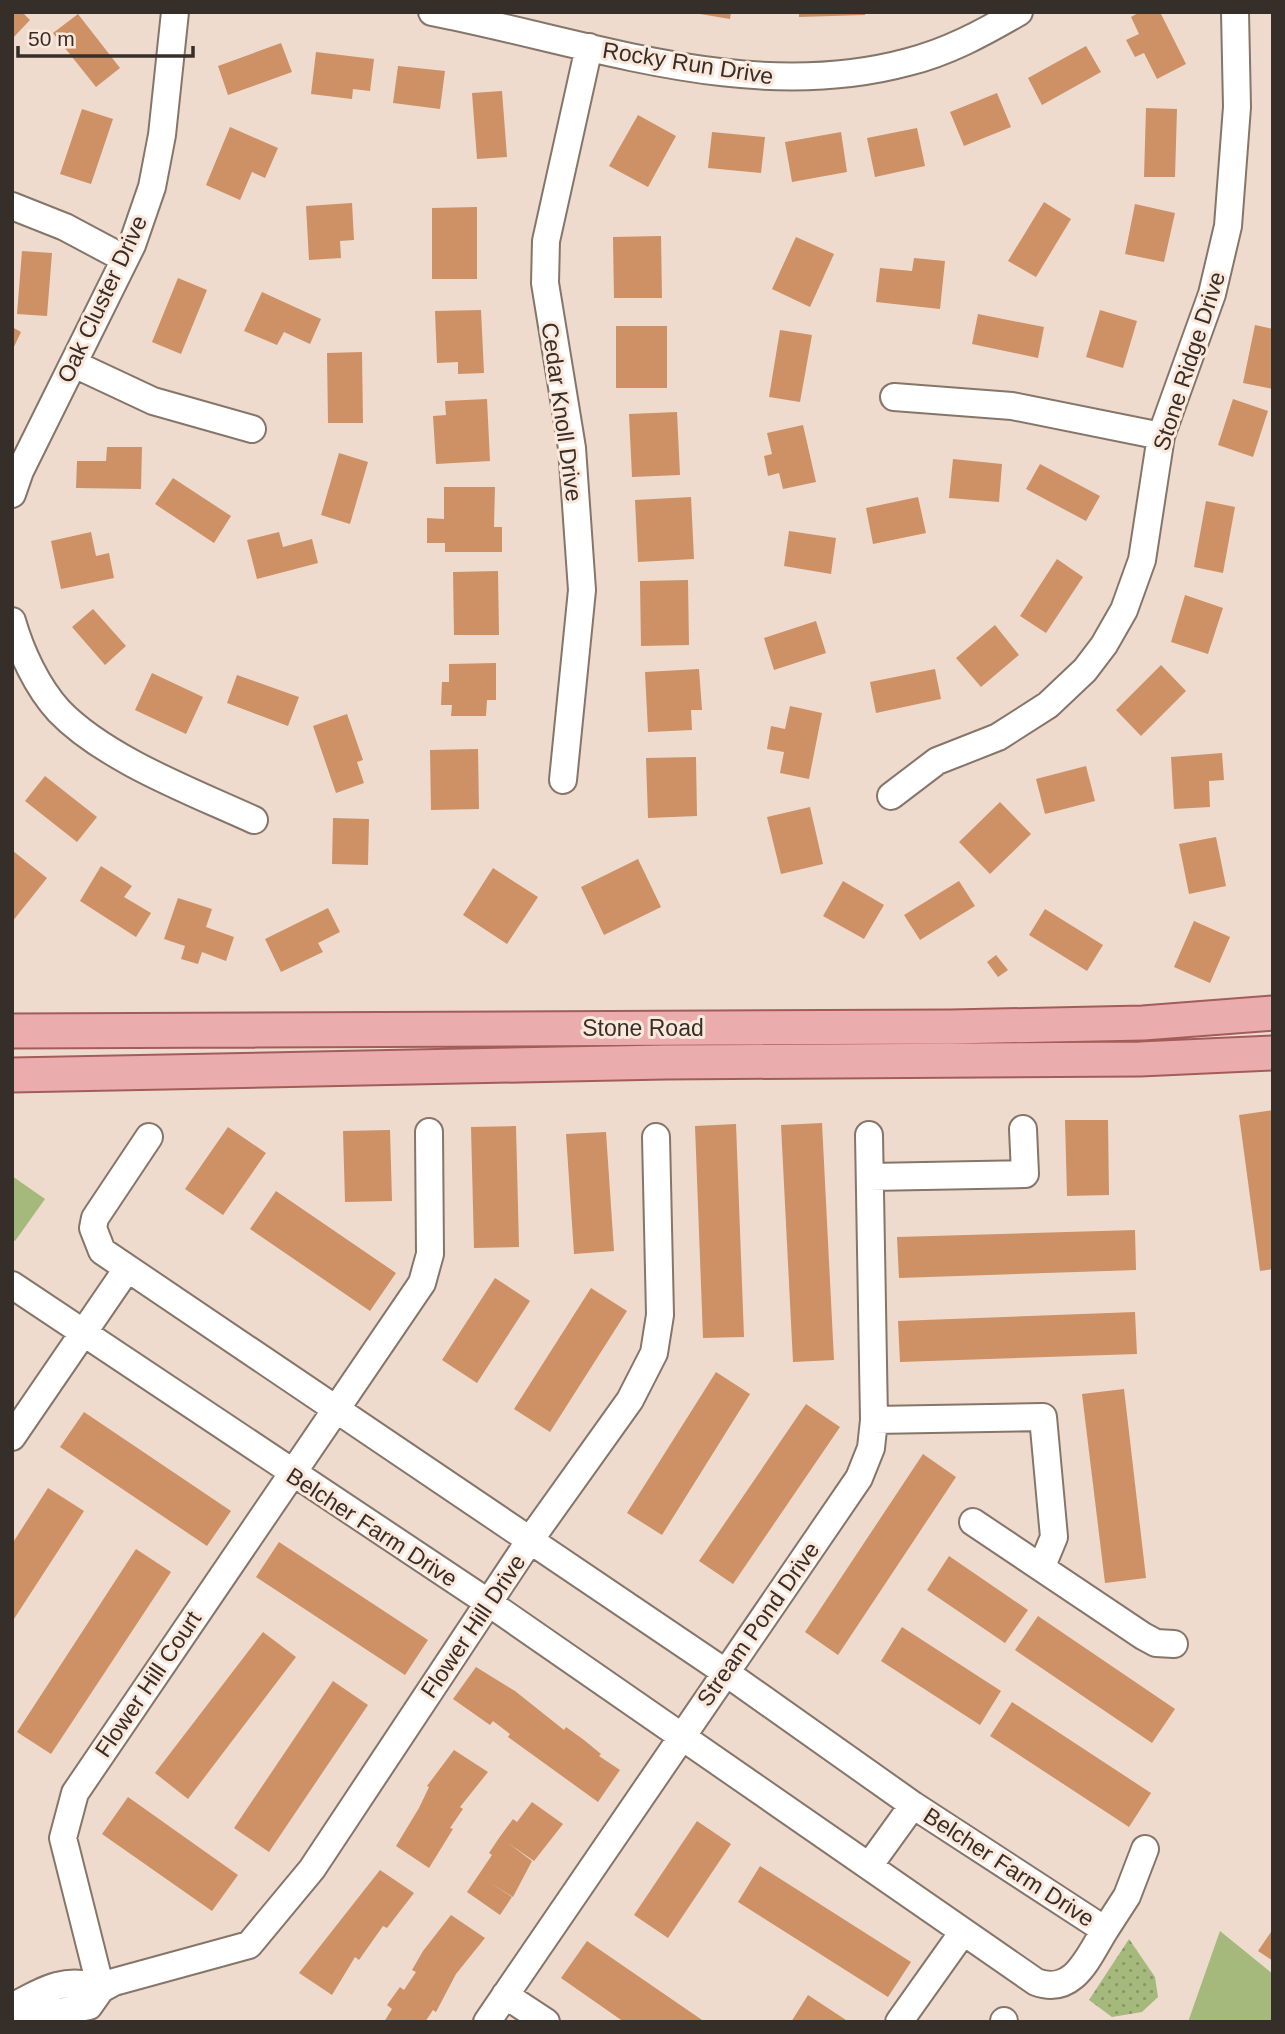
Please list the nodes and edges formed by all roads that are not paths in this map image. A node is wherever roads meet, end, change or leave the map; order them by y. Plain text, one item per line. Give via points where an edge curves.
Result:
1 (175, 12) edge
2 (432, 12) edge
3 (1019, 12) edge
4 (1235, 12) edge
5 (589, 47) junction
6 (12, 206) edge
7 (125, 259) junction
8 (74, 364) junction
9 (894, 397) dead end
10 (252, 429) dead end
11 (1161, 436) junction
12 (12, 494) edge
13 (12, 621) edge
14 (563, 780) dead end
15 (891, 796) dead end
16 (254, 820) dead end
17 (1273, 1013) edge
18 (12, 1031) edge
19 (1273, 1053) edge
20 (12, 1076) edge
21 (1023, 1129) dead end
22 (429, 1132) dead end
23 (869, 1135) dead end
24 (149, 1137) dead end
25 (656, 1137) dead end
26 (870, 1177) junction
27 (127, 1269) junction
28 (12, 1285) edge
29 (85, 1334) junction
30 (334, 1408) junction
31 (874, 1420) junction
32 (12, 1437) edge
33 (290, 1472) junction
34 (973, 1522) dead end
35 (530, 1540) junction
36 (1042, 1566) junction
37 (489, 1603) junction
38 (1174, 1644) dead end
39 (724, 1672) junction
40 (680, 1736) junction
41 (913, 1805) junction
42 (1144, 1849) dead end
43 (869, 1866) junction
44 (1105, 1930) junction
45 (963, 1932) junction
46 (101, 1989) junction
47 (505, 1995) junction
48 (12, 2006) edge
49 (15, 2022) edge
50 (487, 2022) edge
51 (546, 2022) edge
52 (899, 2022) edge

1 - 7 street, Oak Cluster Drive via 152,187
2 - 5 street, Rocky Run Drive
3 - 5 street, Rocky Run Drive via 940,52 831,76 761,78
4 - 11 street, Stone Ridge Drive via 1237,107 1228,226 1212,294
5 - 14 street, Cedar Knoll Drive via 545,241 545,283 556,368 572,448 582,590
6 - 7 street
7 - 8 street, Oak Cluster Drive
8 - 10 street via 153,401
8 - 12 street, Oak Cluster Drive
9 - 11 street via 1012,406
11 - 15 street, Stone Ridge Drive via 1142,560 1124,610 1104,645 1067,689 1025,722 937,761
13 - 16 street via 38,681 72,723 132,763
17 - 18 main road, Stone Road via 1143,1023 951,1027
19 - 20 main road, Stone Road via 1140,1059 666,1062
21 - 26 street via 1025,1174
22 - 30 street, Flower Hill Court via 430,1254 422,1283
23 - 26 street, Stream Pond Drive
24 - 27 street, Belcher Farm Drive via 95,1218 93,1228 102,1251
25 - 35 street, Flower Hill Drive via 660,1315 654,1353 631,1399
26 - 31 street, Stream Pond Drive
27 - 29 street
27 - 30 street, Belcher Farm Drive
28 - 29 street, Belcher Farm Drive
29 - 32 street
29 - 33 street, Belcher Farm Drive
30 - 33 street, Flower Hill Court
30 - 35 street, Belcher Farm Drive
31 - 36 street via 1043,1417 1054,1537
31 - 39 street, Stream Pond Drive via 871,1448 859,1478
33 - 37 street, Belcher Farm Drive
33 - 46 street, Flower Hill Court via 75,1793 63,1838
34 - 36 street
35 - 37 street, Flower Hill Drive
35 - 39 street, Belcher Farm Drive
36 - 38 street via 1143,1636 1156,1643
37 - 40 street, Belcher Farm Drive
37 - 46 street, Flower Hill Drive via 312,1869 249,1945
39 - 40 street, Stream Pond Drive
39 - 41 street, Belcher Farm Drive
40 - 43 street, Belcher Farm Drive
40 - 47 street, Stream Pond Drive
41 - 43 street, Belcher Farm Drive
41 - 44 street, Belcher Farm Drive
42 - 44 street, Belcher Farm Drive via 1127,1896
43 - 45 street, Belcher Farm Drive
44 - 45 street, Belcher Farm Drive via 1078,1973 1065,1984 1049,1987
45 - 52 street
46 - 48 street, Flower Hill Drive via 89,2006 55,2013
47 - 50 street, Stream Pond Drive
47 - 51 street
48 - 49 street

